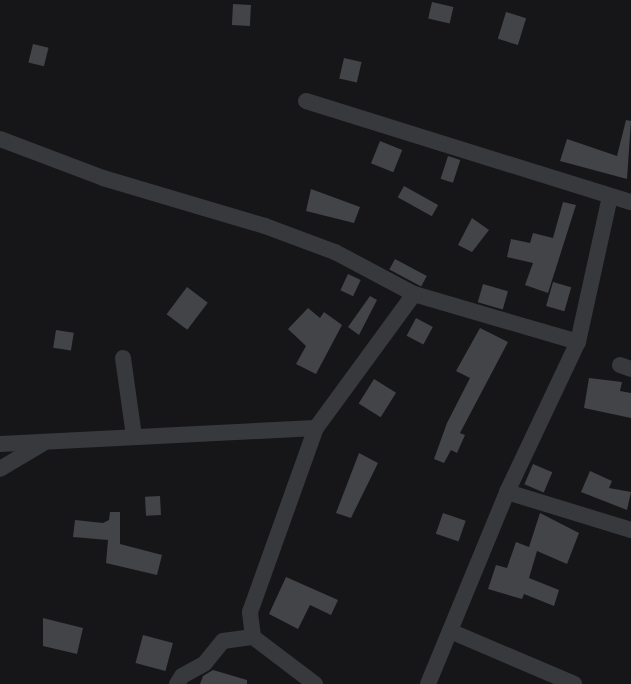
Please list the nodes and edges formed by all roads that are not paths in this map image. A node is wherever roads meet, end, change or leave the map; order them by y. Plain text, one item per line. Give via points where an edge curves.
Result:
1 (306, 101) dead end
2 (0, 140) edge
3 (610, 196) junction
4 (631, 202) edge
5 (414, 294) junction
6 (578, 342) junction
7 (123, 358) dead end
8 (316, 428) junction
9 (134, 436) junction
10 (0, 444) edge
11 (42, 444) junction
12 (0, 469) edge
13 (507, 492) junction
14 (631, 530) edge
15 (450, 631) junction
16 (253, 637) junction
17 (177, 684) edge
18 (315, 684) edge
19 (428, 684) edge
20 (574, 684) edge

1 - 3 street
2 - 5 street via 103,178 275,229 335,252
3 - 4 street
3 - 6 street
5 - 6 street
5 - 8 street
6 - 13 street
7 - 9 street
8 - 9 street
8 - 16 street via 249,612
9 - 11 street
10 - 11 street
11 - 12 street
13 - 14 street
13 - 15 street
15 - 19 street
15 - 20 street
16 - 17 street via 223,641 205,663 182,676
16 - 18 street

